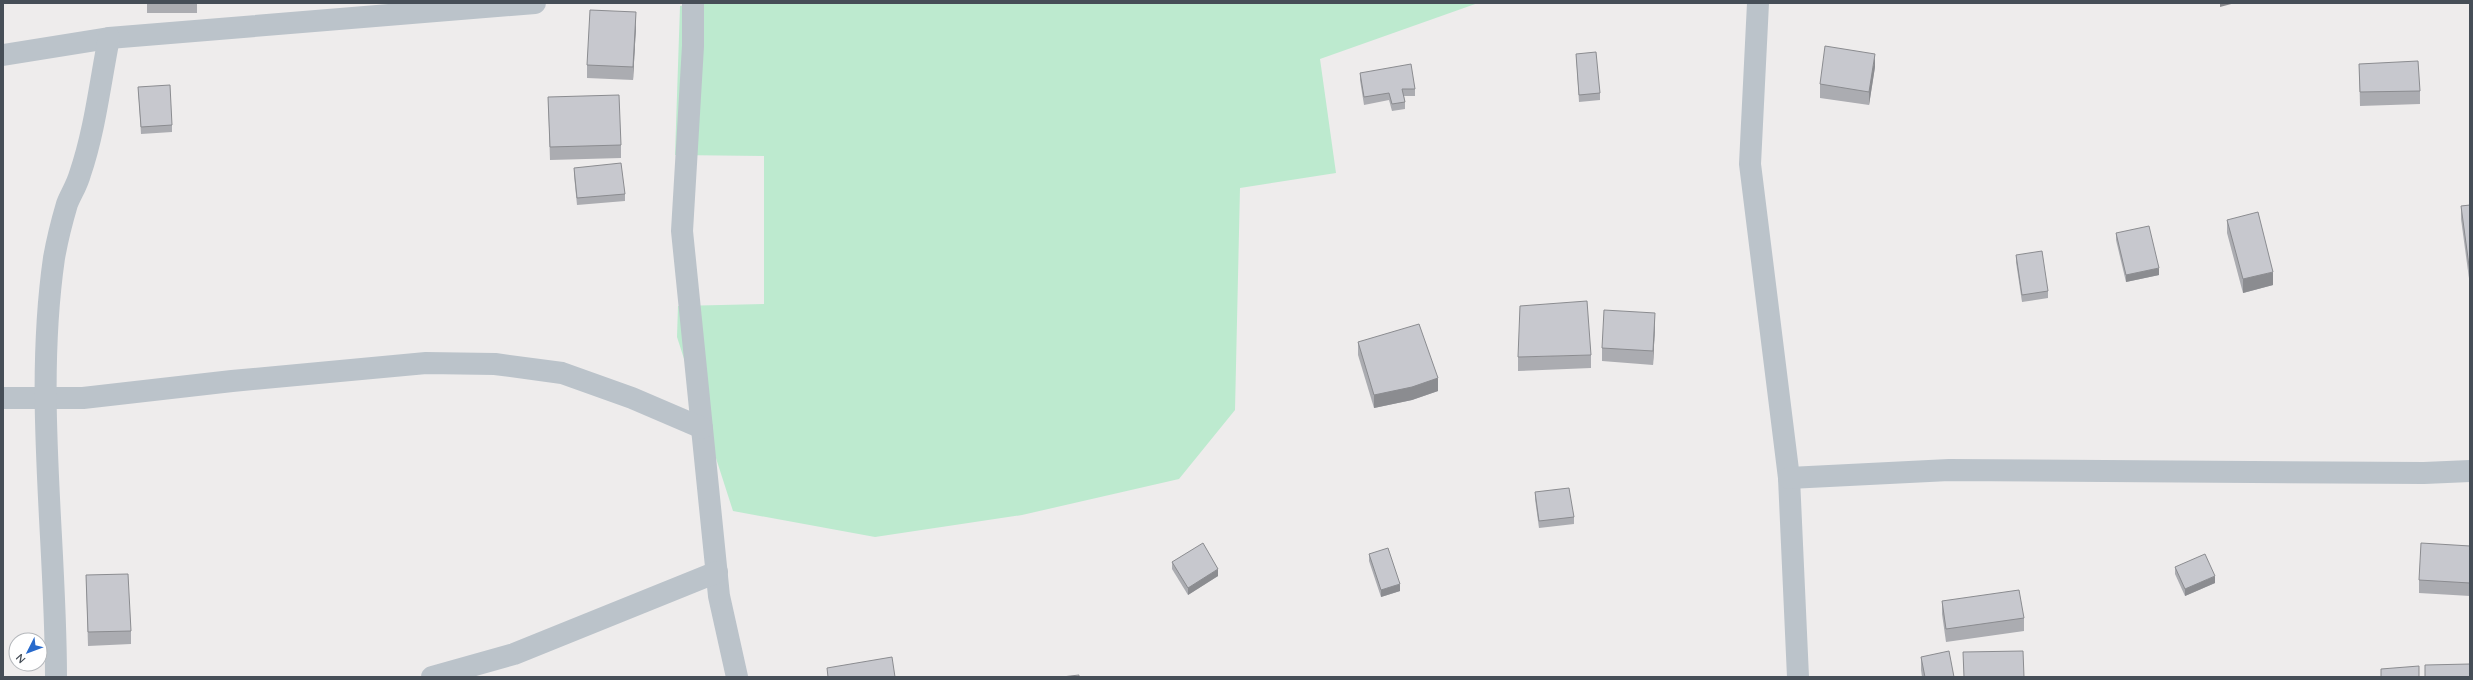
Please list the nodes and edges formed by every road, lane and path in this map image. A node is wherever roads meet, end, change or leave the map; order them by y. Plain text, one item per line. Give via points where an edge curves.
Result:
1 (535, 3) edge
2 (693, 3) edge
3 (1758, 3) edge
4 (109, 38) junction
5 (3, 55) edge
6 (3, 398) edge
7 (44, 398) junction
8 (702, 428) junction
9 (2470, 471) edge
10 (1789, 478) junction
11 (717, 572) junction
12 (56, 677) edge
13 (432, 677) edge
14 (737, 677) edge
15 (1798, 677) edge

1 - 4 street
2 - 8 street via 693,46 682,231
3 - 10 street via 1750,164
4 - 5 street
4 - 7 street via 90,138 80,175 68,204 54,258
6 - 7 street
7 - 8 street via 83,398 426,363 495,364 562,373 632,398
7 - 12 street via 56,605
8 - 11 street
9 - 10 street via 2408,473 1949,470
10 - 15 street
11 - 13 street via 514,654
11 - 14 street via 719,596

